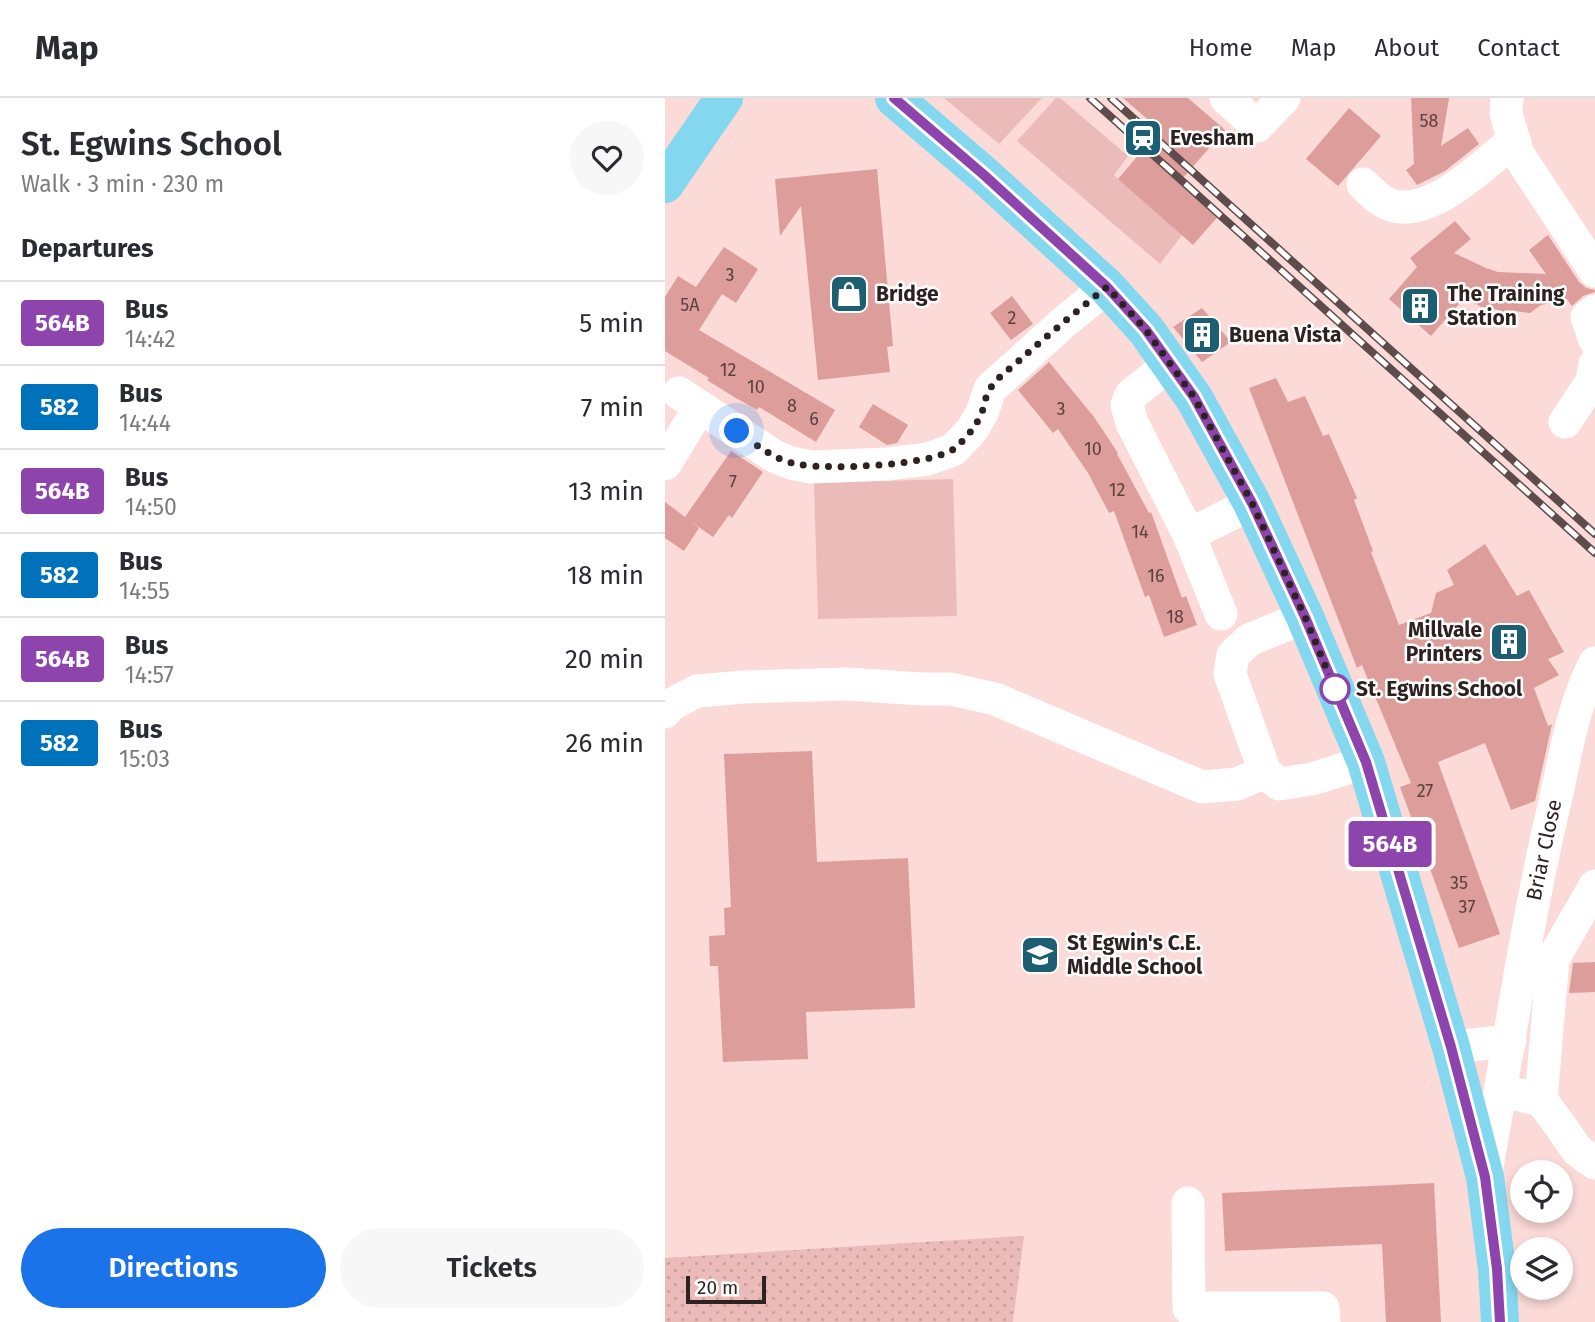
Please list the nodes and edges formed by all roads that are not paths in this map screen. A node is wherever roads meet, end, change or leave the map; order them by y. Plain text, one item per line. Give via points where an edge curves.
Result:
1 (894, 98) edge
2 (1226, 98) edge
3 (1284, 98) edge
4 (1507, 98) edge
5 (717, 101) edge
6 (1514, 140) junction
7 (665, 184) edge
8 (1363, 184) dead end
9 (1595, 271) edge
10 (1107, 287) junction
11 (1170, 364) junction
12 (1595, 364) edge
13 (1565, 422) dead end
14 (665, 464) edge
15 (1252, 503) junction
16 (1189, 535) junction
17 (1221, 614) dead end
18 (1305, 617) junction
19 (1595, 663) edge
20 (665, 712) edge
21 (1366, 762) junction
22 (1265, 772) junction
23 (1595, 886) edge
24 (1510, 1041) junction
25 (1451, 1047) junction
26 (1501, 1091) junction
27 (1541, 1100) junction
28 (1595, 1163) edge
29 (1485, 1177) junction
30 (1188, 1203) dead end
31 (1190, 1315) edge
32 (1262, 1315) edge
33 (1324, 1322) edge
34 (1500, 1322) edge

1 - 10 main road
2 - 3 street via 1257,126
4 - 6 street via 1506,114
5 - 7 main road
6 - 8 street via 1447,194 1418,207 1390,205
6 - 9 street via 1518,154
10 - 11 main road
10 - 14 street via 990,389 972,430 953,450 928,459 887,464 811,467 774,456 690,400
11 - 15 main road via 1194,397
11 - 16 street via 1131,395 1127,405
12 - 13 street via 1592,381
15 - 16 street
15 - 18 main road
16 - 17 street
18 - 21 main road
18 - 22 street via 1249,640 1233,655 1230,674
19 - 24 street, Briar Close via 1570,737 1536,881
20 - 22 street via 697,691 744,687 847,684 951,689 995,699 1202,787 1237,784
21 - 22 street via 1279,784
21 - 25 main road
23 - 27 street via 1553,959
24 - 25 street
24 - 26 street, Briar Close
25 - 29 main road
26 - 27 street
26 - 29 street, Briar Close
27 - 28 street via 1577,1150
29 - 34 main road
30 - 31 street
31 - 32 street
32 - 33 street via 1323,1308

